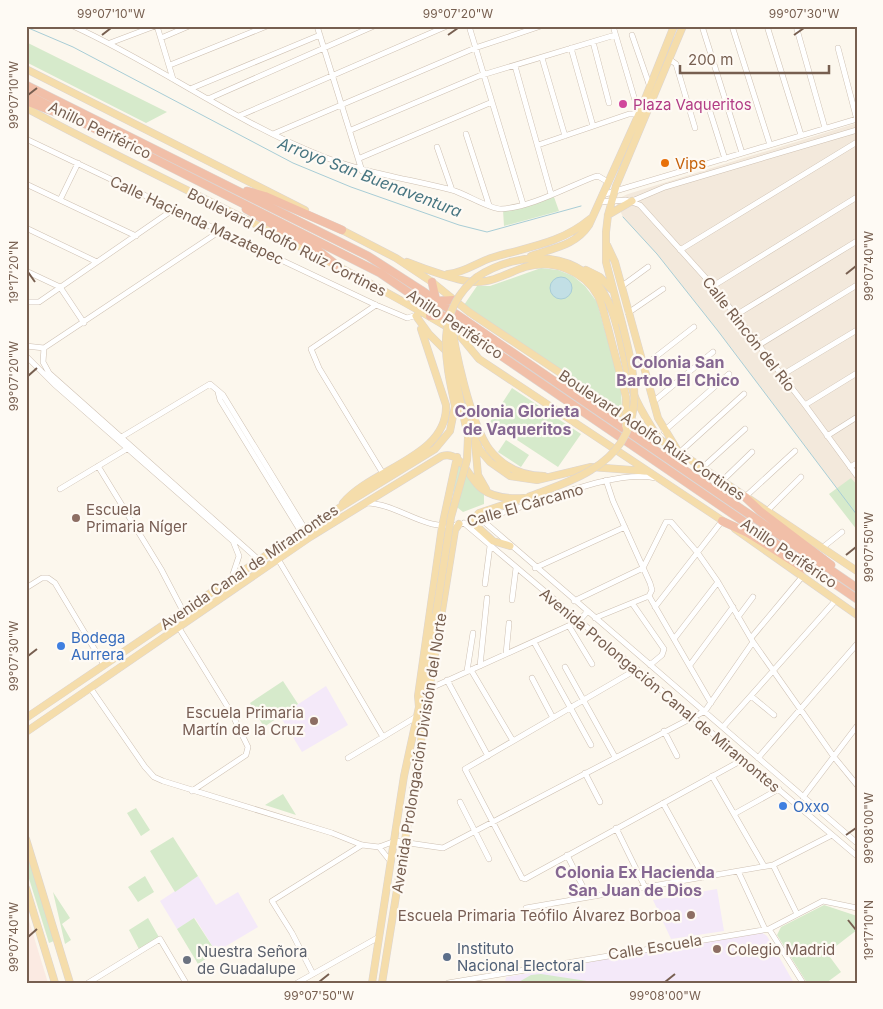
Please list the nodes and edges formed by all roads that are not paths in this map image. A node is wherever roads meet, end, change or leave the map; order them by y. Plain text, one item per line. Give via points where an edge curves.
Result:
1 (73, 26) edge
2 (156, 26) edge
3 (189, 26) edge
4 (266, 26) edge
5 (317, 26) edge
6 (374, 26) edge
7 (447, 26) edge
8 (469, 26) edge
9 (541, 26) edge
10 (613, 26) edge
11 (674, 26) edge
12 (683, 26) edge
13 (702, 26) edge
14 (732, 26) edge
15 (767, 26) edge
16 (796, 26) edge
17 (320, 35) junction
18 (615, 35) junction
19 (632, 36) dead end
20 (161, 38) junction
21 (593, 42) junction
22 (110, 43) junction
23 (475, 48) junction
24 (571, 48) junction
25 (838, 48) dead end
26 (324, 50) junction
27 (542, 58) junction
28 (669, 59) junction
29 (170, 65) junction
30 (515, 66) junction
31 (26, 69) edge
32 (484, 76) junction
33 (333, 77) junction
34 (173, 79) junction
35 (26, 85) edge
36 (650, 87) junction
37 (190, 89) junction
38 (26, 94) edge
39 (208, 99) junction
40 (26, 101) edge
41 (492, 102) junction
42 (707, 102) dead end
43 (609, 103) dead end
44 (342, 105) junction
45 (26, 108) edge
46 (639, 114) junction
47 (70, 116) junction
48 (240, 116) junction
49 (857, 119) edge
50 (593, 126) junction
51 (695, 128) dead end
52 (825, 128) junction
53 (351, 130) junction
54 (857, 130) edge
55 (273, 134) junction
56 (466, 134) dead end
57 (801, 135) junction
58 (565, 136) junction
59 (26, 139) edge
60 (857, 142) edge
61 (538, 145) junction
62 (770, 145) junction
63 (438, 147) dead end
64 (742, 153) junction
65 (360, 158) junction
66 (725, 158) junction
67 (78, 163) junction
68 (362, 170) junction
69 (608, 182) junction
70 (204, 183) junction
71 (26, 184) edge
72 (238, 190) junction
73 (452, 190) junction
74 (615, 191) junction
75 (552, 194) junction
76 (857, 197) edge
77 (600, 199) junction
78 (612, 199) junction
79 (60, 200) junction
80 (632, 201) junction
81 (523, 204) junction
82 (489, 205) junction
83 (174, 209) junction
84 (608, 215) junction
85 (592, 218) junction
86 (26, 228) edge
87 (342, 230) junction
88 (220, 231) junction
89 (136, 236) junction
90 (857, 241) edge
91 (606, 242) junction
92 (680, 250) junction
93 (396, 258) junction
94 (97, 262) junction
95 (513, 262) junction
96 (573, 265) junction
97 (339, 267) junction
98 (648, 267) dead end
99 (26, 271) edge
100 (446, 274) junction
101 (432, 282) junction
102 (857, 285) edge
103 (622, 286) junction
104 (713, 286) junction
105 (60, 287) junction
106 (663, 289) dead end
107 (612, 292) junction
108 (436, 300) junction
109 (453, 300) junction
110 (26, 302) edge
111 (376, 305) junction
112 (628, 313) junction
113 (423, 315) junction
114 (447, 315) junction
115 (736, 315) junction
116 (84, 323) junction
117 (450, 327) junction
118 (694, 327) dead end
119 (857, 330) edge
120 (759, 345) junction
121 (26, 346) edge
122 (44, 348) junction
123 (713, 352) dead end
124 (26, 356) edge
125 (644, 366) junction
126 (857, 373) edge
127 (729, 374) dead end
128 (782, 375) junction
129 (744, 394) dead end
130 (653, 402) junction
131 (805, 405) junction
132 (857, 417) edge
133 (745, 429) dead end
134 (664, 431) junction
135 (625, 434) junction
136 (827, 436) junction
137 (475, 437) junction
138 (120, 438) junction
139 (660, 441) junction
140 (130, 447) junction
141 (796, 451) dead end
142 (752, 452) dead end
143 (679, 453) junction
144 (457, 457) junction
145 (857, 463) edge
146 (98, 466) junction
147 (850, 467) junction
148 (701, 469) junction
149 (382, 472) junction
150 (649, 472) junction
151 (561, 474) junction
152 (857, 476) edge
153 (802, 477) dead end
154 (659, 478) junction
155 (606, 480) junction
156 (721, 482) junction
157 (60, 490) dead end
158 (495, 496) junction
159 (745, 497) junction
160 (526, 498) junction
161 (363, 503) junction
162 (340, 507) junction
163 (767, 511) junction
164 (480, 519) junction
165 (722, 521) junction
166 (465, 523) junction
167 (442, 527) junction
168 (625, 527) junction
169 (303, 531) junction
170 (842, 532) dead end
171 (441, 537) junction
172 (453, 540) junction
173 (490, 546) junction
174 (822, 548) junction
175 (512, 549) junction
176 (697, 552) junction
177 (259, 560) junction
178 (278, 560) junction
179 (507, 560) junction
180 (516, 568) junction
181 (535, 568) junction
182 (643, 568) junction
183 (857, 571) edge
184 (802, 577) junction
185 (824, 577) junction
186 (230, 579) junction
187 (718, 582) junction
188 (848, 582) junction
189 (485, 584) dead end
190 (26, 588) edge
191 (857, 588) edge
192 (649, 596) junction
193 (753, 597) dead end
194 (487, 598) dead end
195 (512, 600) dead end
196 (836, 600) junction
197 (857, 600) edge
198 (574, 601) junction
199 (632, 603) junction
200 (655, 607) junction
201 (733, 607) junction
202 (183, 611) junction
203 (587, 612) junction
204 (857, 615) edge
205 (738, 616) junction
206 (595, 618) junction
207 (579, 622) junction
208 (509, 623) dead end
209 (570, 626) junction
210 (179, 628) junction
211 (473, 633) dead end
212 (674, 639) junction
213 (752, 640) junction
214 (534, 642) junction
215 (857, 644) edge
216 (506, 654) junction
217 (592, 664) dead end
218 (104, 665) junction
219 (650, 665) junction
220 (690, 665) junction
221 (480, 666) junction
222 (565, 668) dead end
223 (638, 669) junction
224 (469, 671) junction
225 (774, 671) junction
226 (532, 678) dead end
227 (447, 680) junction
228 (431, 688) junction
229 (91, 689) junction
230 (751, 696) junction
231 (584, 700) junction
232 (712, 703) junction
233 (419, 707) junction
234 (571, 707) junction
235 (801, 708) junction
236 (705, 711) junction
237 (774, 714) dead end
238 (694, 716) junction
239 (416, 717) junction
240 (26, 718) edge
241 (553, 718) junction
242 (857, 726) edge
243 (723, 727) junction
244 (664, 731) junction
245 (26, 732) edge
246 (383, 737) junction
247 (513, 741) junction
248 (591, 745) dead end
249 (488, 756) junction
250 (677, 756) dead end
251 (615, 757) junction
252 (834, 757) junction
253 (348, 758) dead end
254 (758, 758) junction
255 (744, 759) junction
256 (405, 773) junction
257 (585, 773) junction
258 (712, 776) junction
259 (415, 777) junction
260 (857, 785) edge
261 (779, 789) junction
262 (192, 791) junction
263 (804, 797) junction
264 (460, 802) dead end
265 (600, 802) dead end
266 (663, 803) junction
267 (734, 814) junction
268 (492, 823) junction
269 (616, 828) junction
270 (476, 831) junction
271 (832, 835) junction
272 (26, 839) edge
273 (395, 841) junction
274 (403, 842) junction
275 (857, 843) edge
276 (362, 845) junction
277 (379, 847) junction
278 (567, 855) junction
279 (857, 856) edge
280 (489, 859) dead end
281 (391, 864) junction
282 (772, 865) junction
283 (764, 866) junction
284 (399, 868) junction
285 (738, 871) junction
286 (389, 877) junction
287 (704, 877) junction
288 (397, 879) junction
289 (645, 887) junction
290 (26, 888) edge
291 (588, 897) junction
292 (526, 908) dead end
293 (857, 908) edge
294 (797, 914) junction
295 (767, 929) junction
296 (380, 937) junction
297 (57, 941) junction
298 (44, 945) junction
299 (60, 951) junction
300 (46, 955) junction
301 (313, 974) junction
302 (55, 983) edge
303 (70, 983) edge
304 (88, 983) edge
305 (186, 983) edge
306 (296, 983) edge
307 (372, 983) edge
308 (382, 983) edge
309 (448, 983) edge
310 (802, 983) edge

1 - 22 street
2 - 20 street
2 - 22 street
3 - 20 street
4 - 29 street
5 - 17 street
6 - 26 street
7 - 33 street
8 - 23 street
9 - 23 street
10 - 18 street
11 - 36 main road
12 - 28 main road
13 - 64 street
14 - 62 street
15 - 57 street
16 - 52 street
17 - 26 street
17 - 37 street
18 - 21 street
18 - 46 street
19 - 36 street
20 - 29 street
21 - 24 street
21 - 43 street
22 - 34 street
23 - 32 street
23 - 44 street
24 - 27 street
24 - 50 street
25 - 49 street
26 - 33 street
26 - 39 street
27 - 30 street
27 - 58 street
28 - 51 street via 676,64
28 - 74 main road
29 - 34 street
30 - 32 street
30 - 61 street
31 - 87 main road, Boulevard Adolfo Ruiz Cortines
32 - 41 street
32 - 53 street
33 - 44 street
33 - 48 street
34 - 37 street
35 - 72 highway, Anillo Periférico
36 - 46 main road
37 - 39 street
38 - 47 highway, Anillo Periférico
39 - 48 street
40 - 47 highway
41 - 65 street
41 - 81 street
42 - 66 street
44 - 53 street
44 - 55 street
45 - 97 main road, Boulevard Adolfo Ruiz Cortines
46 - 50 street via 629,114
46 - 69 main road
47 - 70 highway, Anillo Periférico
48 - 55 street
49 - 52 street
50 - 58 street
52 - 57 street
53 - 65 street
54 - 80 street via 665,187
55 - 68 street via 323,157
56 - 82 street
57 - 62 street
58 - 61 street
59 - 67 street, Calle Hacienda Mazatepec
60 - 92 street
61 - 75 street
62 - 64 street
63 - 73 street
64 - 66 street
65 - 68 street
66 - 74 street
67 - 79 street
67 - 83 street, Calle Hacienda Mazatepec
68 - 73 street
69 - 75 street via 598,176
69 - 77 main road
70 - 97 highway via 316,249
70 - 114 highway, Anillo Periférico via 380,274
71 - 79 street
72 - 87 highway via 259,194
72 - 108 highway, Anillo Periférico via 368,256
73 - 82 street
74 - 77 street
74 - 78 main road
75 - 81 street
76 - 104 street
77 - 78 street
77 - 85 main road
78 - 80 street
78 - 84 main road
79 - 89 street
80 - 84 main road
80 - 92 street, Calle Rincón del Río via 640,205
81 - 82 street via 501,209
83 - 88 street, Calle Hacienda Mazatepec
83 - 89 street
84 - 91 main road
85 - 95 main road via 583,232 566,246
85 - 100 main road via 555,241 489,258 460,272
86 - 94 street
87 - 93 main road, Boulevard Adolfo Ruiz Cortines
88 - 111 street, Calle Hacienda Mazatepec
88 - 116 street
89 - 94 street
90 - 115 street
91 - 103 main road
91 - 107 main road
92 - 104 street, Calle Rincón del Río
93 - 100 main road
93 - 101 main road, Boulevard Adolfo Ruiz Cortines
94 - 105 street
95 - 96 main road via 546,258
95 - 114 main road, bridge via 489,270 473,280
96 - 107 main road via 600,277
96 - 139 main road via 591,277 608,300 634,393
97 - 113 main road, Boulevard Adolfo Ruiz Cortines
98 - 103 street
99 - 105 street
100 - 135 main road, bridge via 478,282 532,266 564,267 579,274 600,301 608,328 626,396
101 - 108 highway
101 - 109 main road, Boulevard Adolfo Ruiz Cortines
102 - 120 street
103 - 112 main road
104 - 115 street, Calle Rincón del Río
105 - 110 street via 38,302
105 - 116 street
106 - 112 street
107 - 135 main road, bridge via 634,370 636,393
108 - 109 highway
108 - 188 highway, Anillo Periférico
109 - 139 main road, Boulevard Adolfo Ruiz Cortines
111 - 113 street, Calle Hacienda Mazatepec via 407,318
111 - 149 street via 311,349 319,368
112 - 125 main road
113 - 114 highway
113 - 117 main road, Boulevard Adolfo Ruiz Cortines
113 - 137 main road via 454,362
113 - 149 main road via 428,346 445,403 444,422 439,434 426,446
114 - 117 highway
114 - 162 main road, Avenida Canal de Miramontes, bridge via 445,353 455,406 452,426 439,446
114 - 185 highway, Anillo Periférico
115 - 120 street, Calle Rincón del Río
116 - 122 street
117 - 150 main road, Boulevard Adolfo Ruiz Cortines via 479,359
117 - 151 main road, bridge via 478,429 488,449 504,464 522,473 539,476
117 - 233 main road, bridge via 452,362 468,437 466,460 451,516 424,697
118 - 125 street
119 - 128 street
120 - 128 street, Calle Rincón del Río
121 - 122 street
122 - 138 street via 43,362 47,371
123 - 130 street
124 - 138 street via 54,384
125 - 130 main road
126 - 131 street
127 - 134 street
128 - 131 street, Calle Rincón del Río
129 - 143 street
130 - 134 main road
131 - 136 street, Calle Rincón del Río
132 - 136 street
133 - 148 street
134 - 143 main road
135 - 160 main road, bridge via 619,446 602,464
136 - 147 street, Calle Rincón del Río
137 - 151 main road via 486,458 510,476 531,480
137 - 158 main road via 478,475 484,487
138 - 140 street
138 - 169 street via 212,385 223,395
139 - 143 main road, Boulevard Adolfo Ruiz Cortines
140 - 146 street
140 - 177 street
140 - 186 street via 236,545 239,561
141 - 159 street
142 - 156 street
143 - 148 main road, Boulevard Adolfo Ruiz Cortines
144 - 158 main road via 478,486
144 - 161 main road, Avenida Canal de Miramontes via 450,454 442,456
144 - 167 main road, Avenida Prolongación División del Norte
145 - 147 street
146 - 157 street
146 - 202 street
147 - 152 street, Calle Rincón del Río
148 - 156 main road, Boulevard Adolfo Ruiz Cortines
149 - 162 main road via 358,488
150 - 151 main road via 591,467
150 - 154 main road, Boulevard Adolfo Ruiz Cortines
153 - 163 street
154 - 155 street, Calle El Cárcamo via 632,475
154 - 165 main road, Boulevard Adolfo Ruiz Cortines
155 - 164 street, Calle El Cárcamo
155 - 168 street
156 - 159 main road, Boulevard Adolfo Ruiz Cortines
158 - 160 main road
159 - 163 main road, Boulevard Adolfo Ruiz Cortines
159 - 188 highway
160 - 166 main road via 479,513
161 - 167 street, Calle El Cárcamo via 381,505
161 - 178 main road, Avenida Canal de Miramontes
162 - 169 main road, Avenida Canal de Miramontes
163 - 174 main road, Boulevard Adolfo Ruiz Cortines
164 - 166 street, Calle El Cárcamo
164 - 175 street, Avenida Prolongación Canal de Miramontes
165 - 176 street
165 - 184 main road, Boulevard Adolfo Ruiz Cortines
165 - 185 highway
166 - 167 street, Calle El Cárcamo
166 - 172 main road, Avenida Prolongación División del Norte via 455,530
166 - 173 street, Avenida Prolongación Canal de Miramontes
166 - 175 main road
167 - 171 main road, Avenida Prolongación División del Norte
168 - 181 street
168 - 182 street
169 - 177 main road, Avenida Canal de Miramontes
170 - 174 street
171 - 172 main road
171 - 233 main road, Avenida Prolongación División del Norte
172 - 228 main road, Avenida Prolongación División del Norte
173 - 179 street, Avenida Prolongación Canal de Miramontes
173 - 189 street
174 - 183 main road, Boulevard Adolfo Ruiz Cortines
175 - 179 street
175 - 181 street, Avenida Prolongación Canal de Miramontes
176 - 182 street via 669,521
176 - 187 street
176 - 200 street
177 - 186 main road, Avenida Canal de Miramontes
178 - 210 main road, Avenida Canal de Miramontes
178 - 246 street
179 - 180 street, Avenida Prolongación Canal de Miramontes
180 - 195 street
180 - 207 street, Avenida Prolongación Canal de Miramontes
181 - 198 street, Avenida Prolongación Canal de Miramontes
182 - 192 street via 652,590
182 - 198 street
184 - 196 main road, Boulevard Adolfo Ruiz Cortines
184 - 213 street
185 - 197 highway, Anillo Periférico
186 - 202 main road, Avenida Canal de Miramontes
187 - 201 street
187 - 212 street
188 - 191 highway, Anillo Periférico
190 - 218 street via 42,578 55,583
192 - 199 street
192 - 200 street
193 - 205 street
194 - 221 street
196 - 204 main road, Boulevard Adolfo Ruiz Cortines
196 - 225 street
198 - 203 street, Avenida Prolongación Canal de Miramontes
199 - 206 street
199 - 219 street via 664,649
200 - 212 street
201 - 205 street
201 - 220 street
202 - 218 main road, Avenida Canal de Miramontes
203 - 206 street, Avenida Prolongación Canal de Miramontes
203 - 207 street
205 - 213 street
206 - 219 street, Avenida Prolongación Canal de Miramontes
207 - 209 street
207 - 223 street, Avenida Prolongación Canal de Miramontes
208 - 216 street
209 - 214 street
209 - 217 street
210 - 229 main road, Avenida Canal de Miramontes
210 - 262 street via 248,746 246,755
211 - 224 street
212 - 220 street
213 - 225 street
213 - 232 street
214 - 216 street
214 - 234 street
215 - 235 street
216 - 221 street
218 - 240 main road, Avenida Canal de Miramontes
219 - 236 street, Avenida Prolongación Canal de Miramontes
220 - 232 street
221 - 224 street
222 - 231 street
223 - 231 street
223 - 238 street, Avenida Prolongación Canal de Miramontes
224 - 227 street
224 - 247 street
225 - 230 street
225 - 235 street
226 - 241 street
227 - 228 street
227 - 249 street
228 - 259 main road, Avenida Prolongación División del Norte
229 - 245 main road, Avenida Canal de Miramontes
229 - 262 street via 149,772 163,781
230 - 237 street
230 - 243 street
231 - 234 street
231 - 251 street
232 - 236 street
233 - 239 main road, Avenida Prolongación División del Norte
234 - 241 street
234 - 248 street
235 - 252 street
235 - 254 street
236 - 238 street
236 - 243 street, Avenida Prolongación Canal de Miramontes
238 - 244 street
238 - 255 street, Avenida Prolongación Canal de Miramontes
239 - 246 street
239 - 256 main road, Avenida Prolongación División del Norte
241 - 247 street
242 - 252 street
243 - 254 street, Avenida Prolongación Canal de Miramontes
244 - 250 street
244 - 251 street
246 - 253 street
247 - 249 street
249 - 268 street via 465,769
251 - 257 street
252 - 260 street
252 - 263 street
254 - 263 street, Avenida Prolongación Canal de Miramontes
255 - 258 street
255 - 261 street, Avenida Prolongación Canal de Miramontes
256 - 259 main road
256 - 273 main road, Avenida Prolongación División del Norte
257 - 265 street
257 - 268 street
258 - 266 street
258 - 267 street
259 - 274 main road, Avenida Prolongación División del Norte
261 - 267 street
261 - 271 street, Avenida Prolongación Canal de Miramontes
262 - 276 street via 332,832
263 - 275 street, Avenida Prolongación Canal de Miramontes
264 - 270 street
266 - 269 street
266 - 287 street
267 - 283 street
268 - 270 street
268 - 278 street via 525,879
269 - 278 street
269 - 289 street
270 - 274 street via 443,848
270 - 280 street
271 - 279 street, Avenida Prolongación Canal de Miramontes
271 - 282 street
272 - 297 main road
273 - 274 street
273 - 277 street
273 - 281 main road, Avenida Prolongación División del Norte
274 - 284 main road, Avenida Prolongación División del Norte
276 - 277 street
276 - 301 street via 272,902 303,951 304,960
277 - 281 street
278 - 291 street
281 - 284 main road via 394,870
281 - 286 main road, Avenida Prolongación División del Norte
282 - 283 street
282 - 294 street
283 - 285 street
284 - 288 main road, Avenida Prolongación División del Norte
285 - 287 street
285 - 295 street
286 - 288 main road via 394,875
286 - 296 main road, Avenida Prolongación División del Norte
287 - 289 street
288 - 308 main road, Avenida Prolongación División del Norte
289 - 291 street
290 - 298 main road
291 - 292 street
293 - 294 street, Calle Escuela via 823,901
294 - 295 street, Calle Escuela
295 - 309 street, Calle Escuela
295 - 310 street
296 - 301 street
296 - 307 main road, Avenida Prolongación División del Norte
297 - 298 main road via 51,947
297 - 299 main road
298 - 300 main road
299 - 300 main road via 52,949
299 - 303 main road
300 - 302 main road
301 - 306 street
304 - 305 street via 160,939

